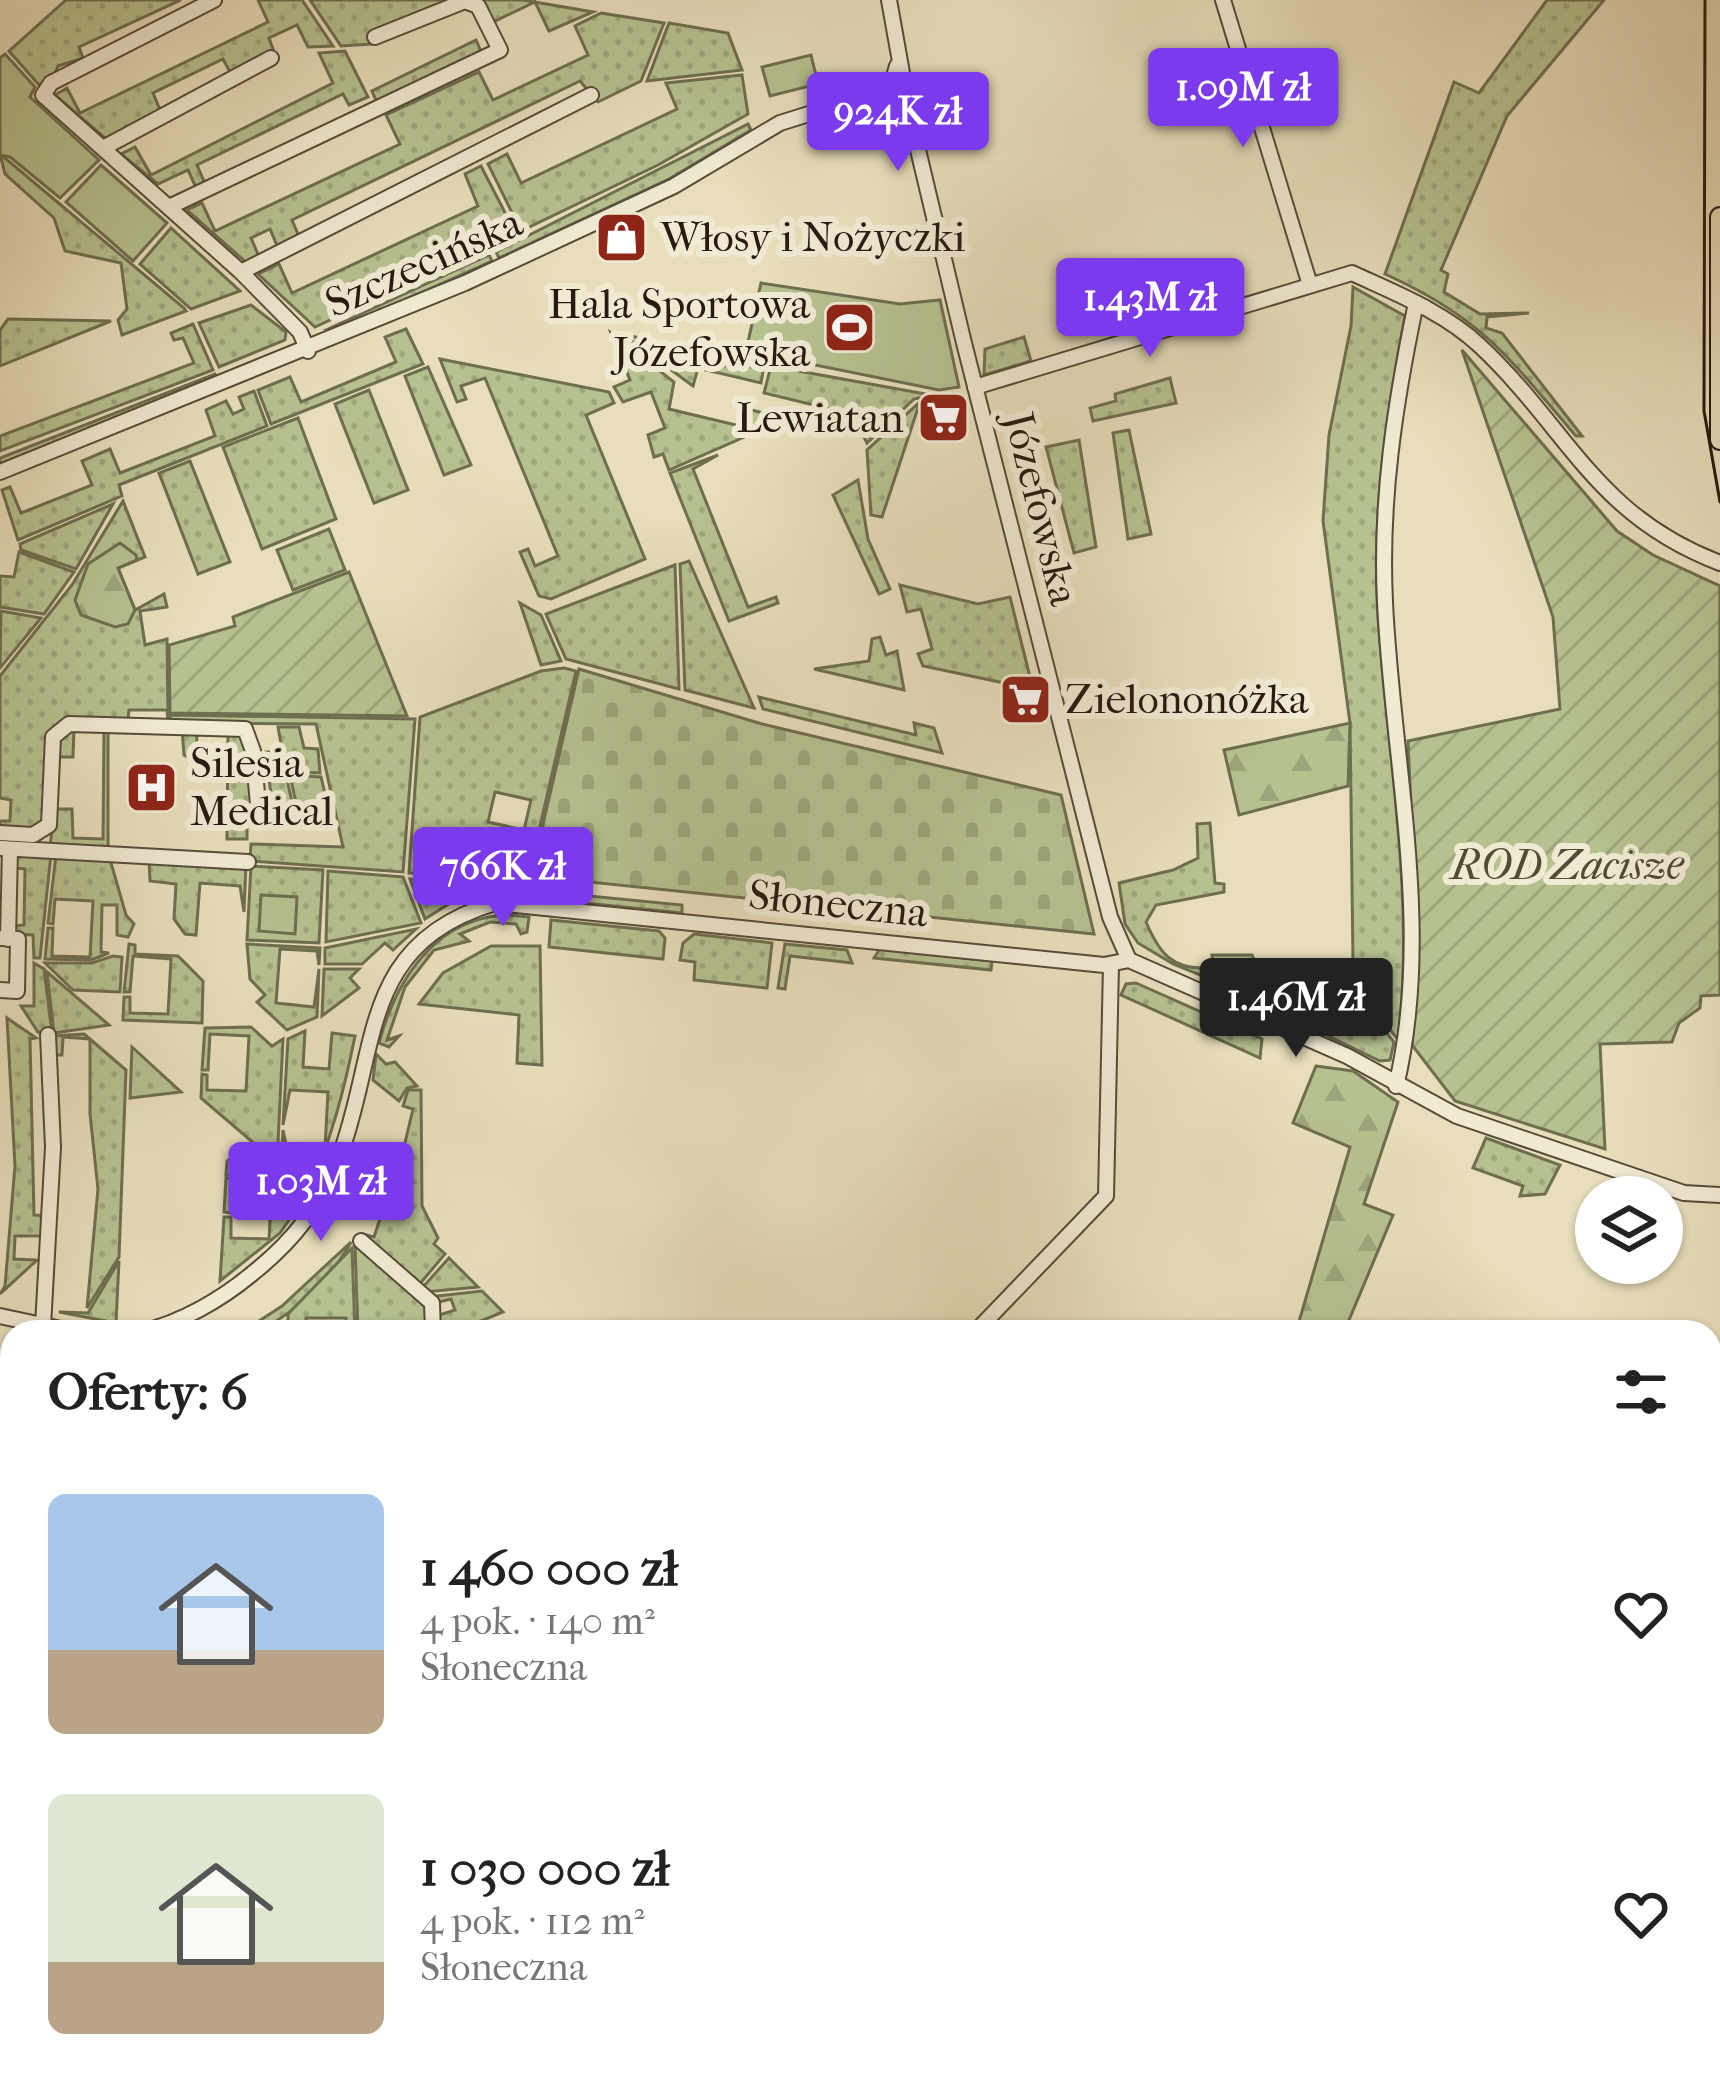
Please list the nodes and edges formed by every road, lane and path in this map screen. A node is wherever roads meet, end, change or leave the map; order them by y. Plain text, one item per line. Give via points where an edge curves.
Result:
1 (214, 0) edge
2 (889, 0) edge
3 (1222, 0) edge
4 (375, 37) dead end
5 (271, 58) dead end
6 (899, 61) junction
7 (591, 95) dead end
8 (868, 112) junction
9 (909, 112) junction
10 (103, 148) junction
11 (169, 206) junction
12 (1720, 218) edge
13 (242, 272) junction
14 (1310, 285) junction
15 (1416, 303) junction
16 (308, 351) junction
17 (975, 387) junction
18 (1720, 440) edge
19 (0, 472) edge
20 (1719, 562) edge
21 (258, 804) dead end
22 (0, 833) edge
23 (5, 849) edge
24 (248, 862) dead end
25 (4, 938) edge
26 (1130, 960) junction
27 (1111, 965) junction
28 (0, 990) edge
29 (48, 1035) dead end
30 (1396, 1086) junction
31 (1720, 1195) edge
32 (361, 1241) dead end
33 (43, 1320) edge
34 (171, 1320) edge
35 (433, 1320) edge
36 (987, 1320) edge

1 - 10 street via 44,90 45,100
2 - 6 street, Józefowska
3 - 14 street
4 - 11 street via 457,0 478,6 500,50
5 - 10 street
6 - 8 street via 890,90
6 - 9 street, Józefowska
7 - 13 street
8 - 9 street, Szczecińska
8 - 16 street, Szczecińska via 780,123 674,186
9 - 17 street, Józefowska
10 - 11 street
11 - 13 street
12 - 18 main road
13 - 16 street via 300,332
14 - 15 street via 1352,273
14 - 17 street
15 - 20 street via 1478,344 1613,499 1662,539
15 - 30 street via 1393,420 1384,557 1409,962
16 - 19 street, Szczecińska
17 - 26 street, Józefowska via 1110,917
21 - 22 street via 244,729 69,724 53,736 49,825 33,835
23 - 24 street
23 - 25 street
25 - 28 street via 18,939 17,991
26 - 27 street, Słoneczna
26 - 30 street
27 - 34 street, Słoneczna via 532,906 495,903 466,912 421,941 389,981 340,1154 307,1222 235,1288
27 - 36 street via 1106,1196
29 - 33 street via 53,1167
30 - 31 street via 1457,1116 1684,1193
32 - 35 street via 432,1303

